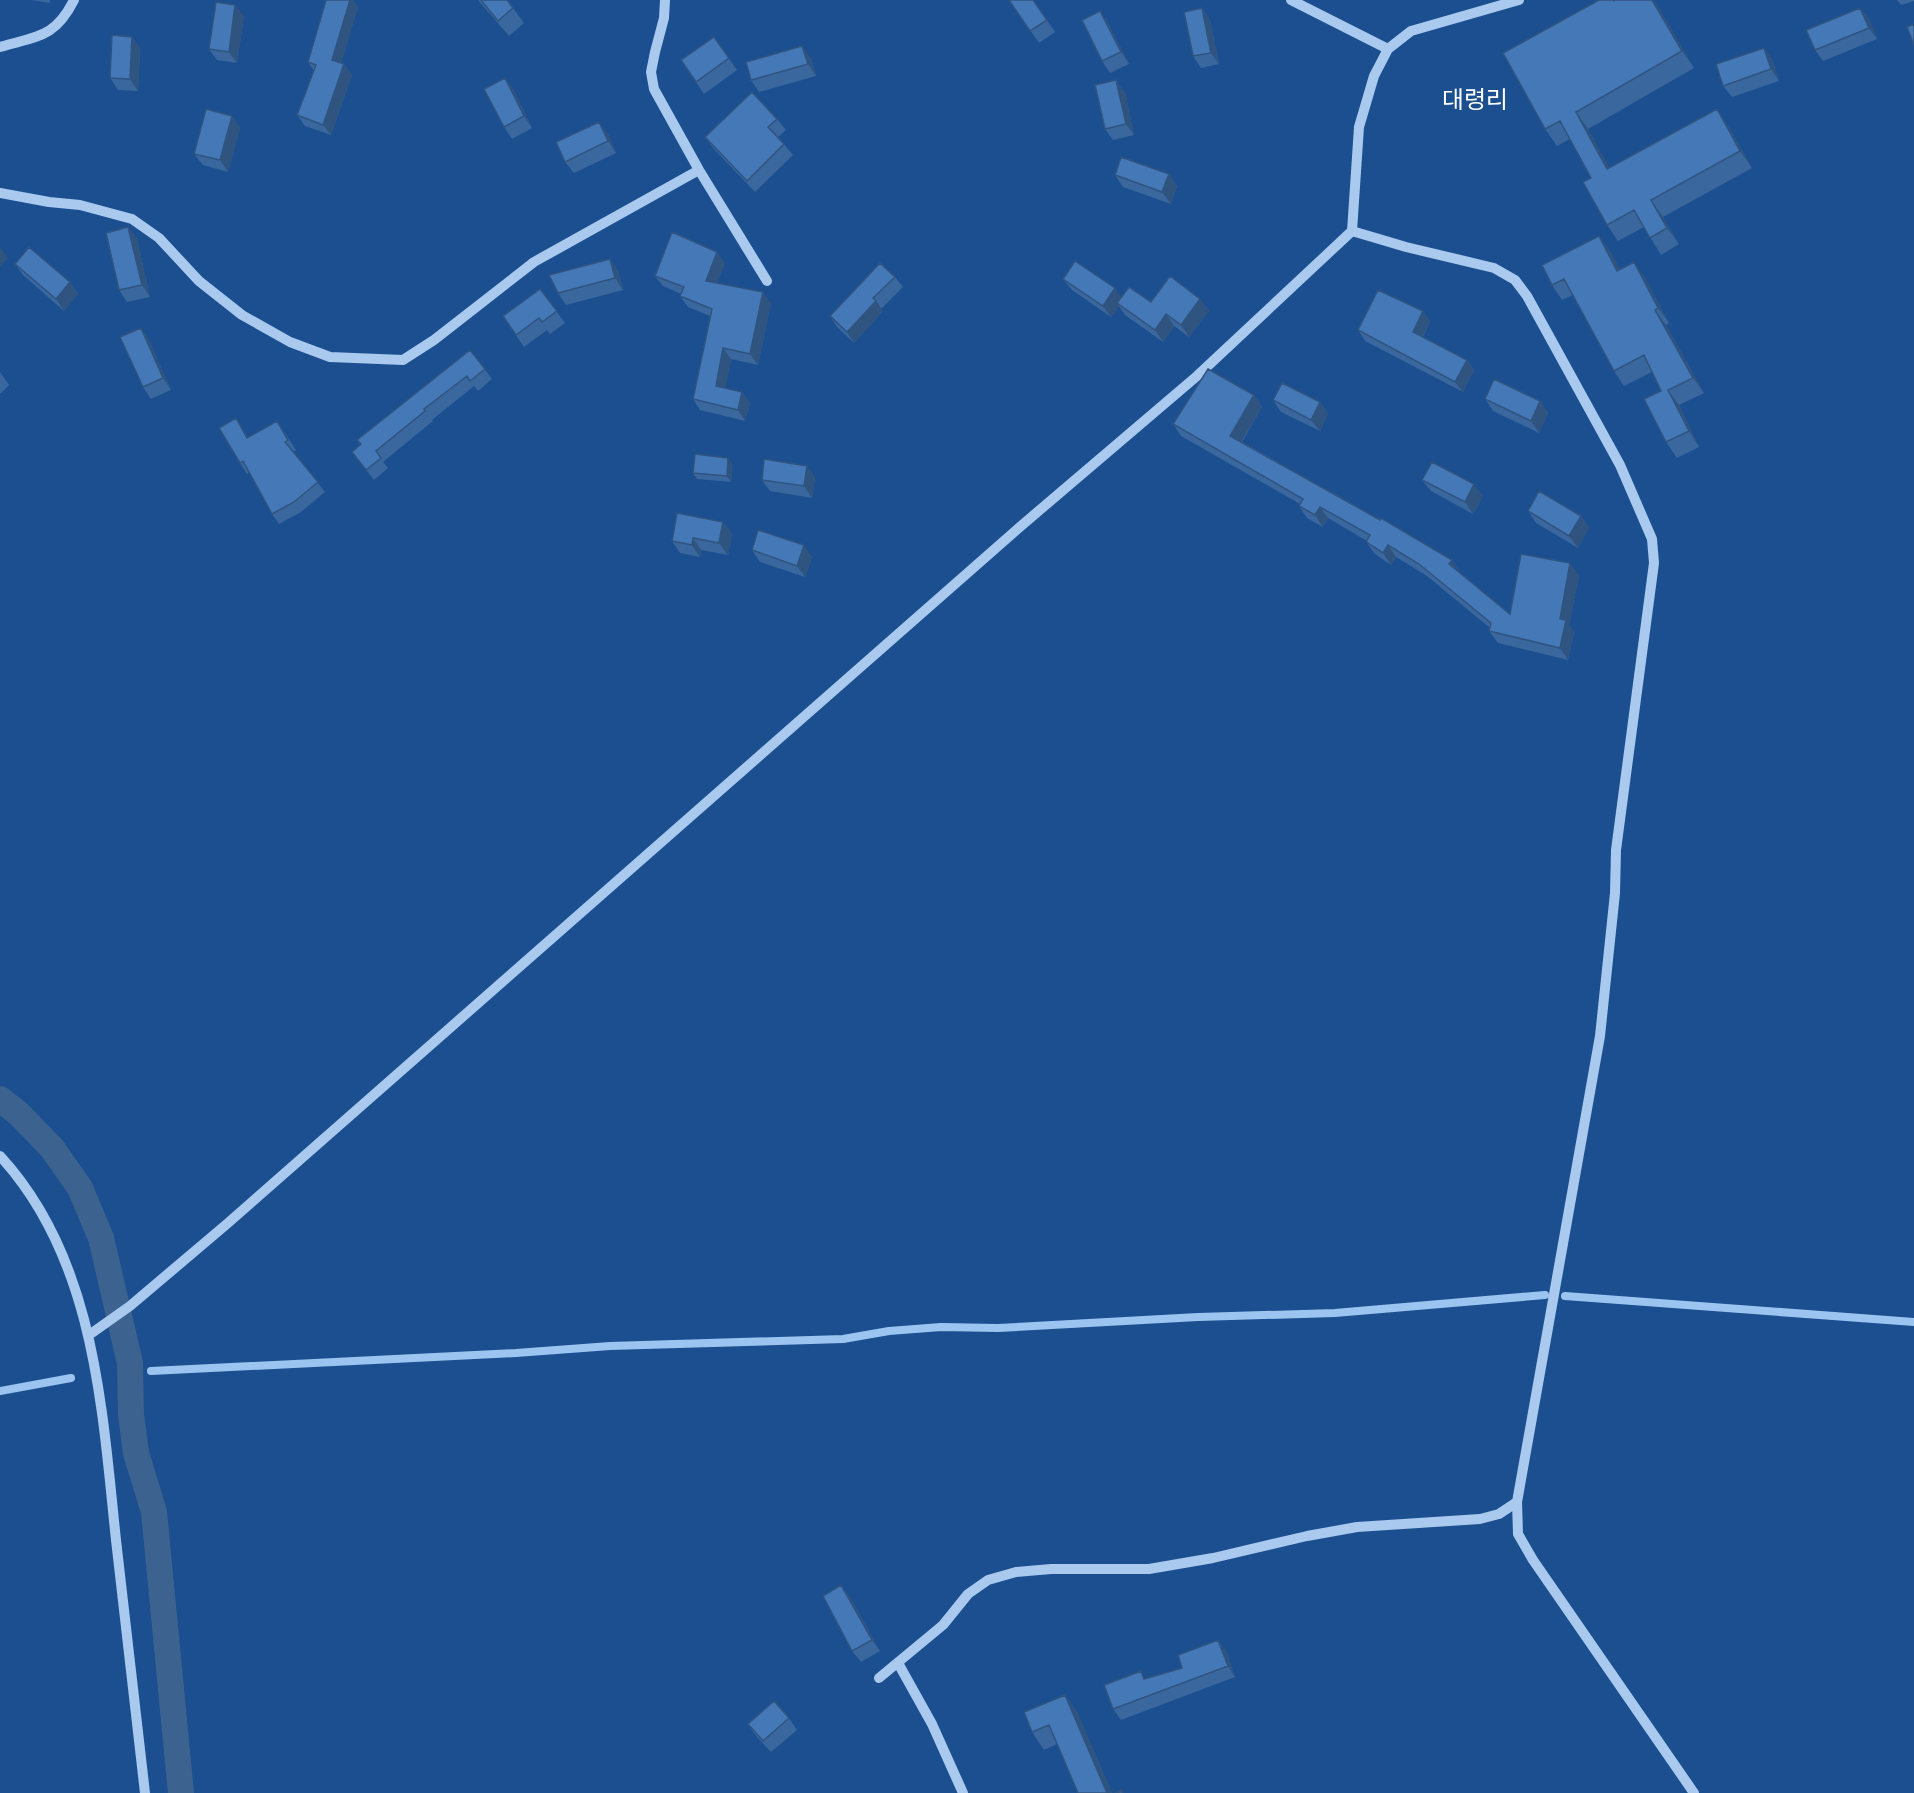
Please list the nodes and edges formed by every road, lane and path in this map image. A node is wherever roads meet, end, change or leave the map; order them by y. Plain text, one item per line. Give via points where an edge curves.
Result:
1 (75, 0) edge
2 (665, 0) edge
3 (1291, 0) edge
4 (1519, 0) edge
5 (0, 47) edge
6 (1388, 49) junction
7 (699, 170) junction
8 (0, 193) edge
9 (1352, 231) junction
10 (766, 281) dead end
11 (0, 1156) edge
12 (89, 1335) junction
13 (1517, 1502) junction
14 (898, 1663) junction
15 (879, 1677) dead end
16 (145, 1793) edge
17 (963, 1793) edge
18 (1694, 1793) edge

1 - 5 street via 66,16 45,35
2 - 7 street via 651,72 654,89
3 - 6 street
4 - 6 street via 1411,31
6 - 9 street via 1374,76 1359,127
7 - 8 street via 534,262 403,360 330,357 290,342 243,315 199,281 159,238 132,219 80,205
7 - 10 street
9 - 12 street via 1197,376 1022,525 485,999 130,1306
9 - 13 street via 1494,268 1515,280 1620,465 1652,539 1654,563 1616,850 1600,1036
11 - 12 street via 36,1203 51,1233 77,1292
12 - 16 street
13 - 14 street via 1500,1514 1480,1519 1356,1527 1160,1567 1016,1572 988,1580 968,1594 943,1625
13 - 18 street via 1518,1534 1533,1560
14 - 15 street
14 - 17 street via 932,1724

